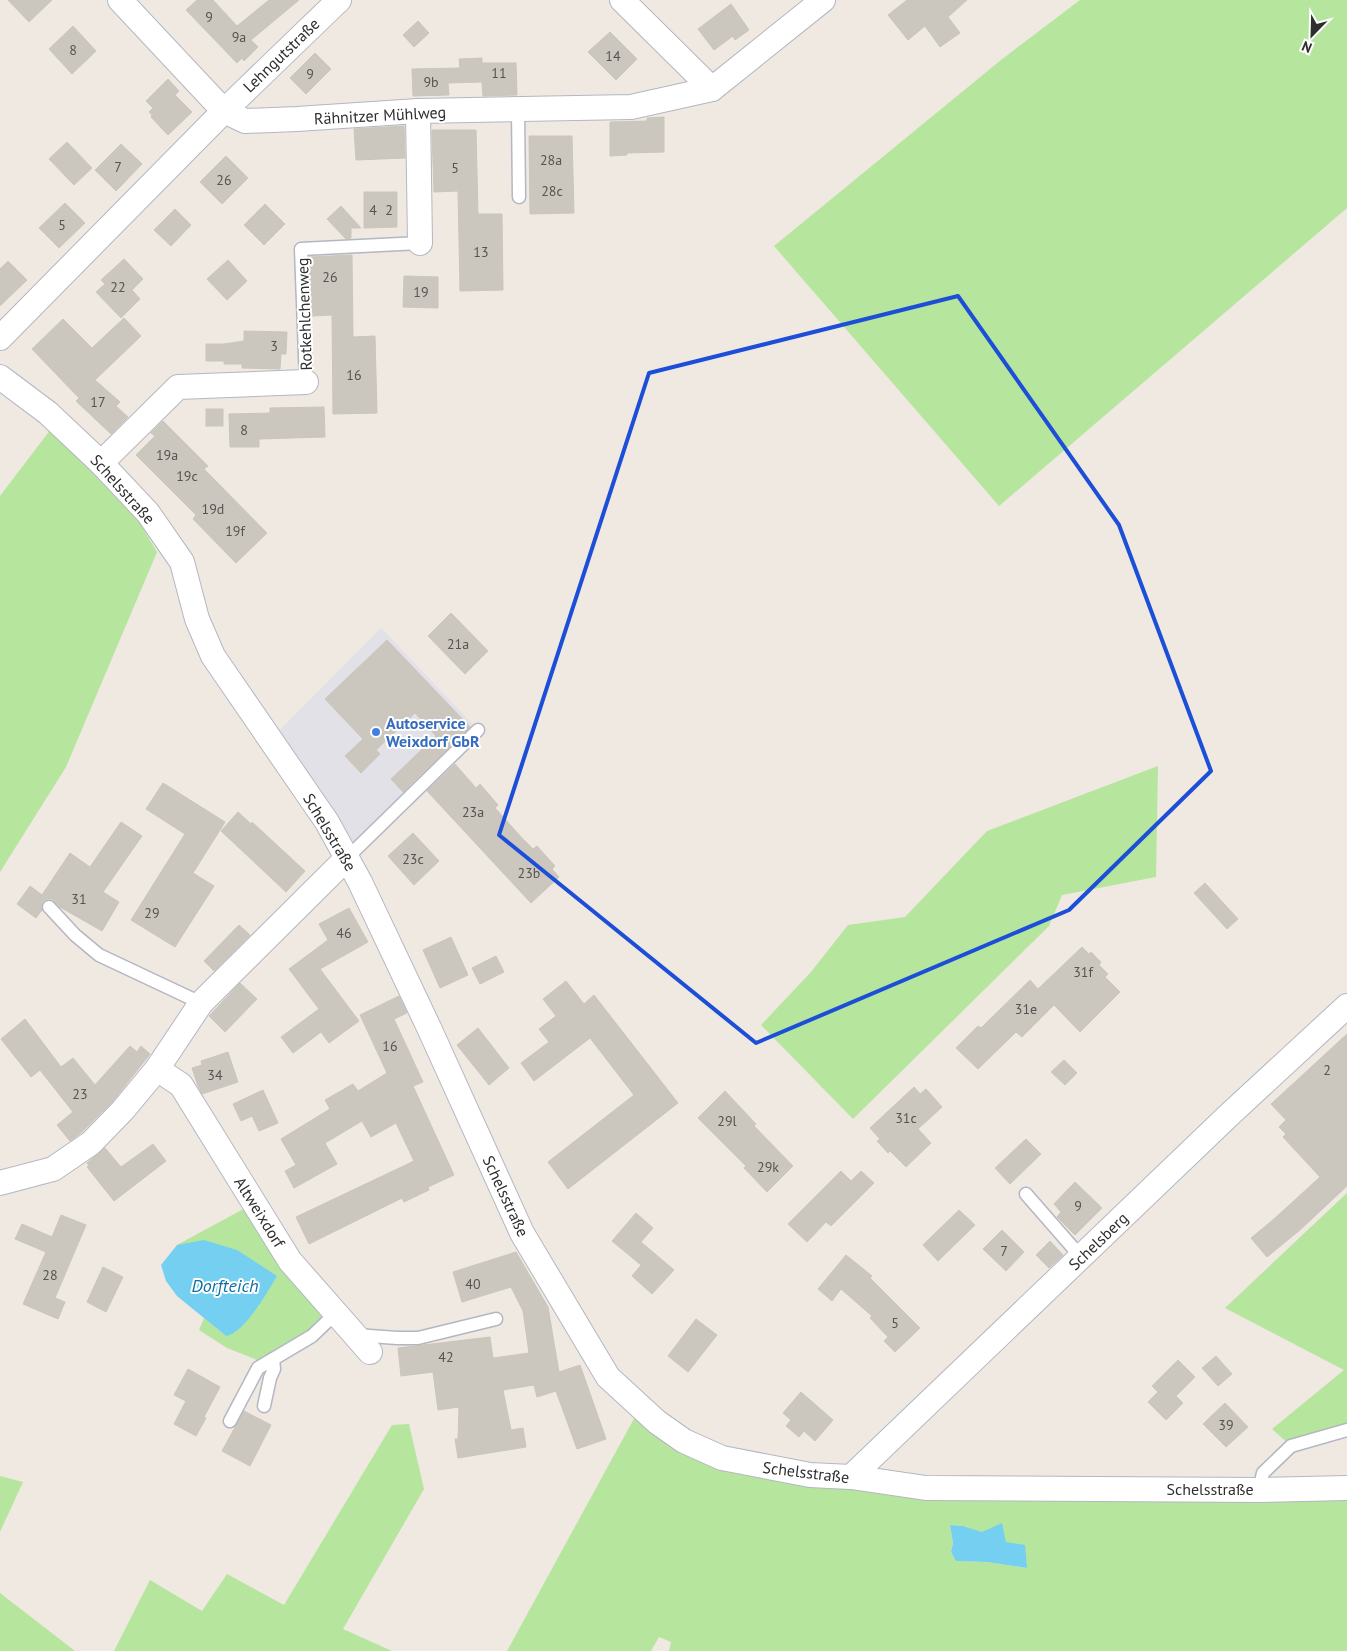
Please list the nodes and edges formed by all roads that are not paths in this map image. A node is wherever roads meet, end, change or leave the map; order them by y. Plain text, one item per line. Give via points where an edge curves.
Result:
1 (120, 0) edge
2 (339, 0) edge
3 (622, 0) edge
4 (823, 0) edge
5 (712, 89) junction
6 (518, 110) junction
7 (224, 111) junction
8 (418, 111) junction
9 (519, 197) dead end
10 (420, 243) joint
11 (0, 338) edge
12 (0, 377) edge
13 (306, 382) joint
14 (101, 463) junction
15 (478, 730) dead end
16 (347, 858) junction
17 (49, 907) dead end
18 (201, 1003) junction
19 (1347, 1006) edge
20 (157, 1069) junction
21 (0, 1183) edge
22 (1026, 1194) dead end
23 (1081, 1256) junction
24 (336, 1313) junction
25 (496, 1319) dead end
26 (363, 1343) joint
27 (273, 1359) junction
28 (264, 1406) dead end
29 (230, 1421) dead end
30 (1347, 1430) edge
31 (850, 1477) junction
32 (1347, 1488) edge
33 (1259, 1490) junction

1 - 7 street
2 - 7 street, Lehngutstraße
3 - 5 street
4 - 5 street, Rähnitzer Mühlweg
5 - 6 street, Rähnitzer Mühlweg via 632,107
6 - 8 street, Rähnitzer Mühlweg
6 - 9 lane
7 - 8 street, Rähnitzer Mühlweg via 245,121
7 - 11 street
8 - 10 street
10 - 13 lane, Rotkehlchenweg via 301,249
12 - 14 street, Schelsstraße via 48,413
13 - 14 street, Rotkehlchenweg via 178,386
14 - 16 street, Schelsstraße via 148,513 182,562 197,619 212,656 327,822
15 - 16 lane
16 - 18 street
16 - 31 street, Schelsstraße via 522,1233 608,1377 657,1422 684,1441 722,1458 810,1475
17 - 18 lane via 99,956
18 - 20 street
19 - 23 street, Schelsberg
20 - 21 street via 91,1143 54,1169
20 - 24 street, Altweixdorf via 181,1085 290,1261
22 - 23 lane
23 - 31 street, Schelsberg
24 - 26 street, Altweixdorf
24 - 27 lane via 312,1336
25 - 26 lane via 418,1338
27 - 28 lane via 274,1369
27 - 29 lane via 258,1368
30 - 33 lane via 1291,1446 1263,1473
31 - 33 street, Schelsstraße via 926,1488
32 - 33 street, Schelsstraße

